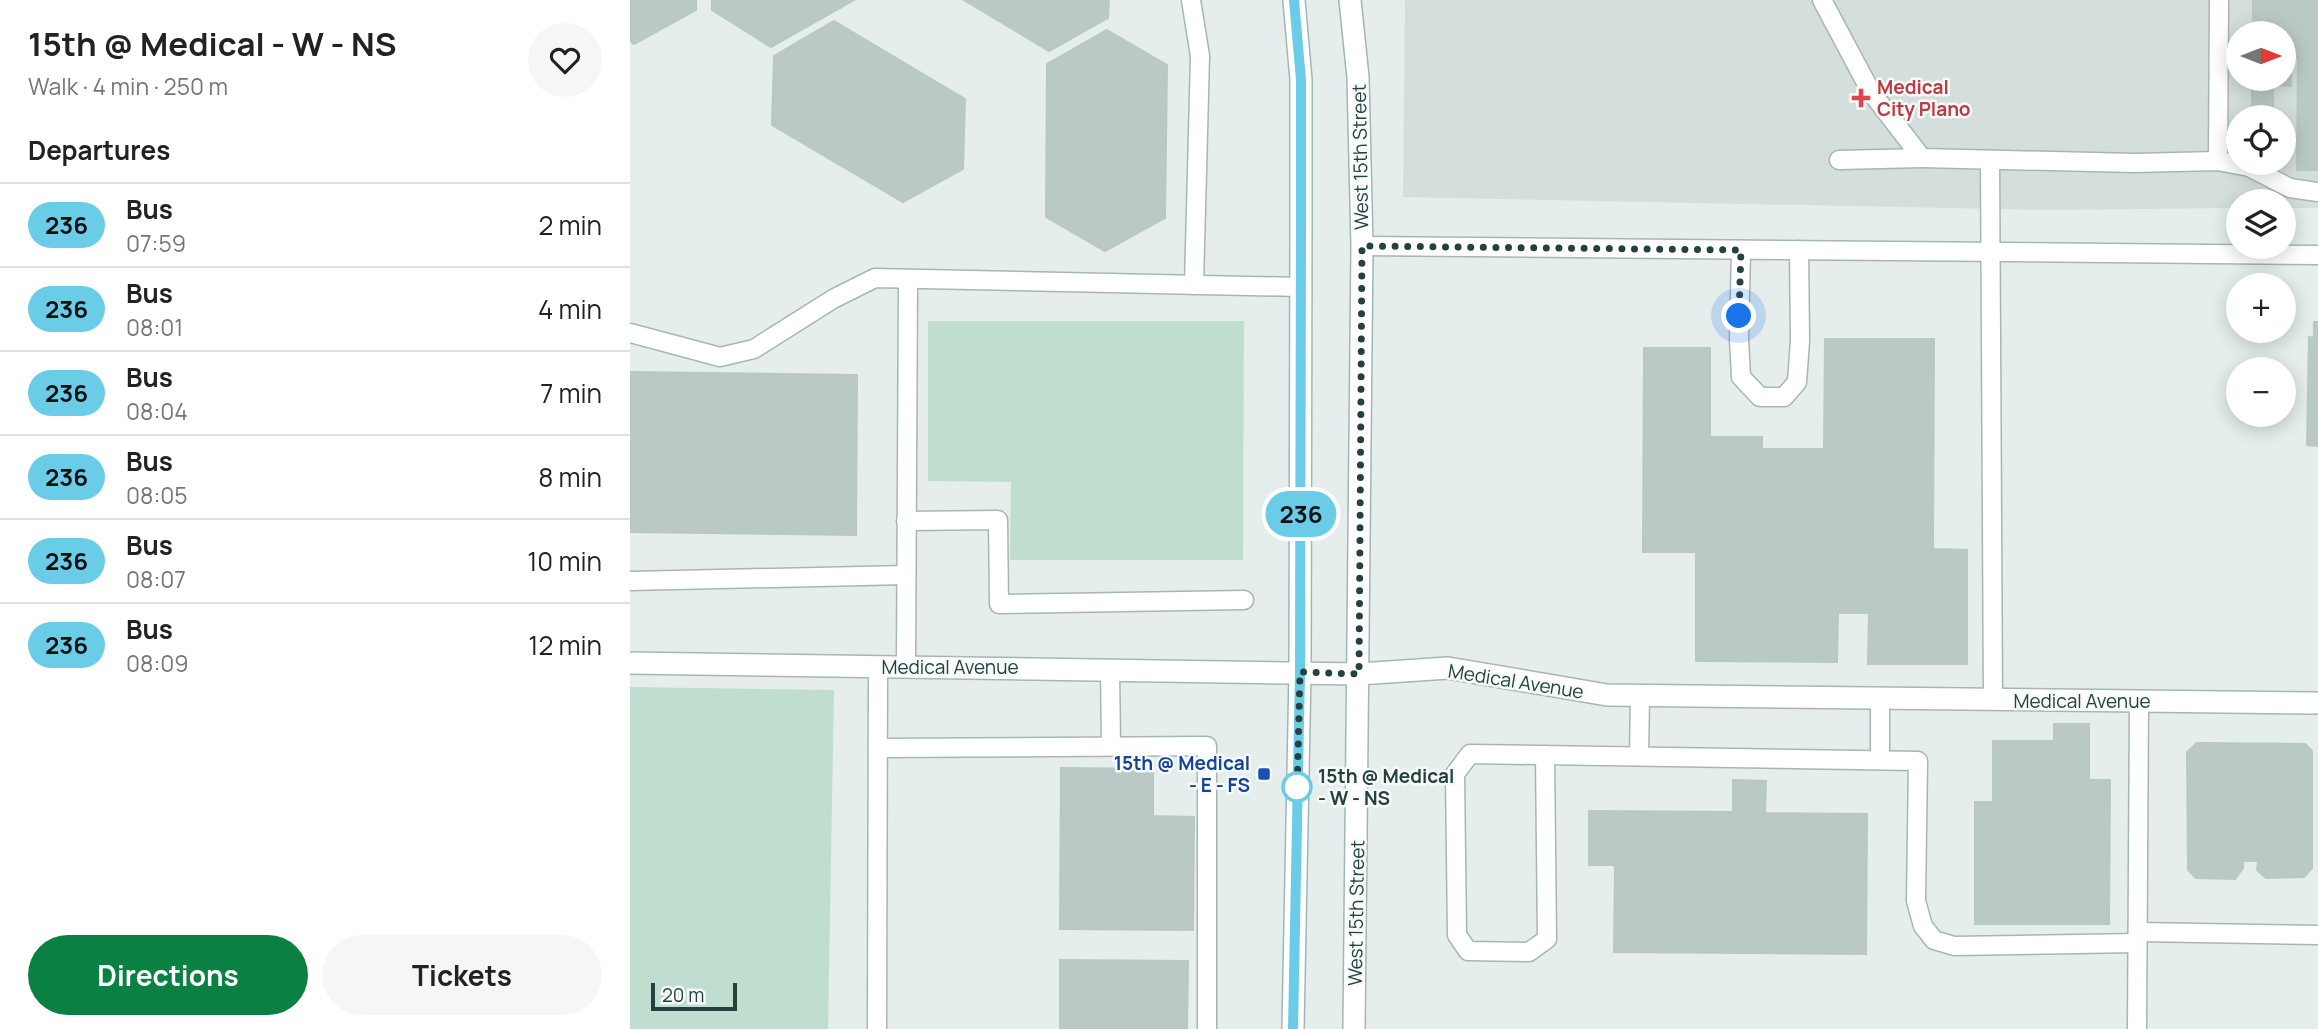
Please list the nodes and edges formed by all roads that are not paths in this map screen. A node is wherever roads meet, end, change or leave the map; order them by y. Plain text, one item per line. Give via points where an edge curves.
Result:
1 (1191, 0) edge
2 (1294, 0) edge
3 (1350, 0) edge
4 (1822, 0) edge
5 (2219, 0) edge
6 (1922, 158) junction
7 (1839, 160) dead end
8 (1990, 160) junction
9 (2218, 161) junction
10 (2318, 192) edge
11 (1362, 246) junction
12 (1741, 250) junction
13 (1799, 250) junction
14 (1991, 251) junction
15 (2318, 255) edge
16 (908, 280) junction
17 (1194, 285) junction
18 (1300, 287) junction
19 (630, 332) edge
20 (906, 521) junction
21 (906, 575) junction
22 (630, 581) edge
23 (1244, 600) dead end
24 (630, 663) edge
25 (906, 666) junction
26 (878, 667) junction
27 (1110, 669) junction
28 (1300, 672) junction
29 (1359, 674) junction
30 (1640, 696) junction
31 (1881, 698) junction
32 (1993, 700) junction
33 (2139, 701) junction
34 (2318, 703) edge
35 (1111, 746) junction
36 (879, 748) junction
37 (1545, 755) junction
38 (1639, 756) junction
39 (1880, 760) junction
40 (2318, 935) edge
41 (2137, 937) junction
42 (877, 1029) edge
43 (1207, 1029) edge
44 (1293, 1029) edge
45 (1354, 1029) edge
46 (2137, 1029) edge

1 - 17 lane via 1200,56
2 - 18 main road via 1301,80
3 - 11 main road, West 15th Street
4 - 6 lane via 1871,92
5 - 9 lane
6 - 7 lane
6 - 8 lane
8 - 9 lane
8 - 14 lane
9 - 10 lane via 2249,167 2290,188
11 - 12 lane
11 - 29 main road, West 15th Street
12 - 13 lane
12 - 13 lane via 1741,377 1760,397 1784,397 1797,382
13 - 14 lane
14 - 15 lane
14 - 32 lane
16 - 17 lane
16 - 19 lane via 875,278 754,349 720,357
16 - 20 lane
17 - 18 lane
18 - 28 main road
20 - 21 lane
20 - 23 lane via 998,520 999,604
21 - 22 lane
21 - 25 lane
24 - 26 main road, Medical Avenue
25 - 26 main road, Medical Avenue
25 - 27 main road, Medical Avenue
26 - 36 lane
27 - 28 main road, Medical Avenue
27 - 35 lane
28 - 29 main road, Medical Avenue
28 - 44 main road
29 - 30 main road, Medical Avenue via 1448,668 1607,695
29 - 45 main road, West 15th Street
30 - 31 main road, Medical Avenue
30 - 38 lane
31 - 32 main road, Medical Avenue
31 - 39 lane
32 - 33 main road, Medical Avenue
33 - 34 main road, Medical Avenue
33 - 41 lane
35 - 36 lane
35 - 43 lane via 1207,746
36 - 42 lane
37 - 37 lane via 1471,754 1455,774 1457,935 1468,951 1529,951 1547,939
37 - 38 lane
38 - 39 lane
39 - 41 lane via 1918,761 1916,901 1923,926 1934,940 1954,946
40 - 41 lane
41 - 46 lane

